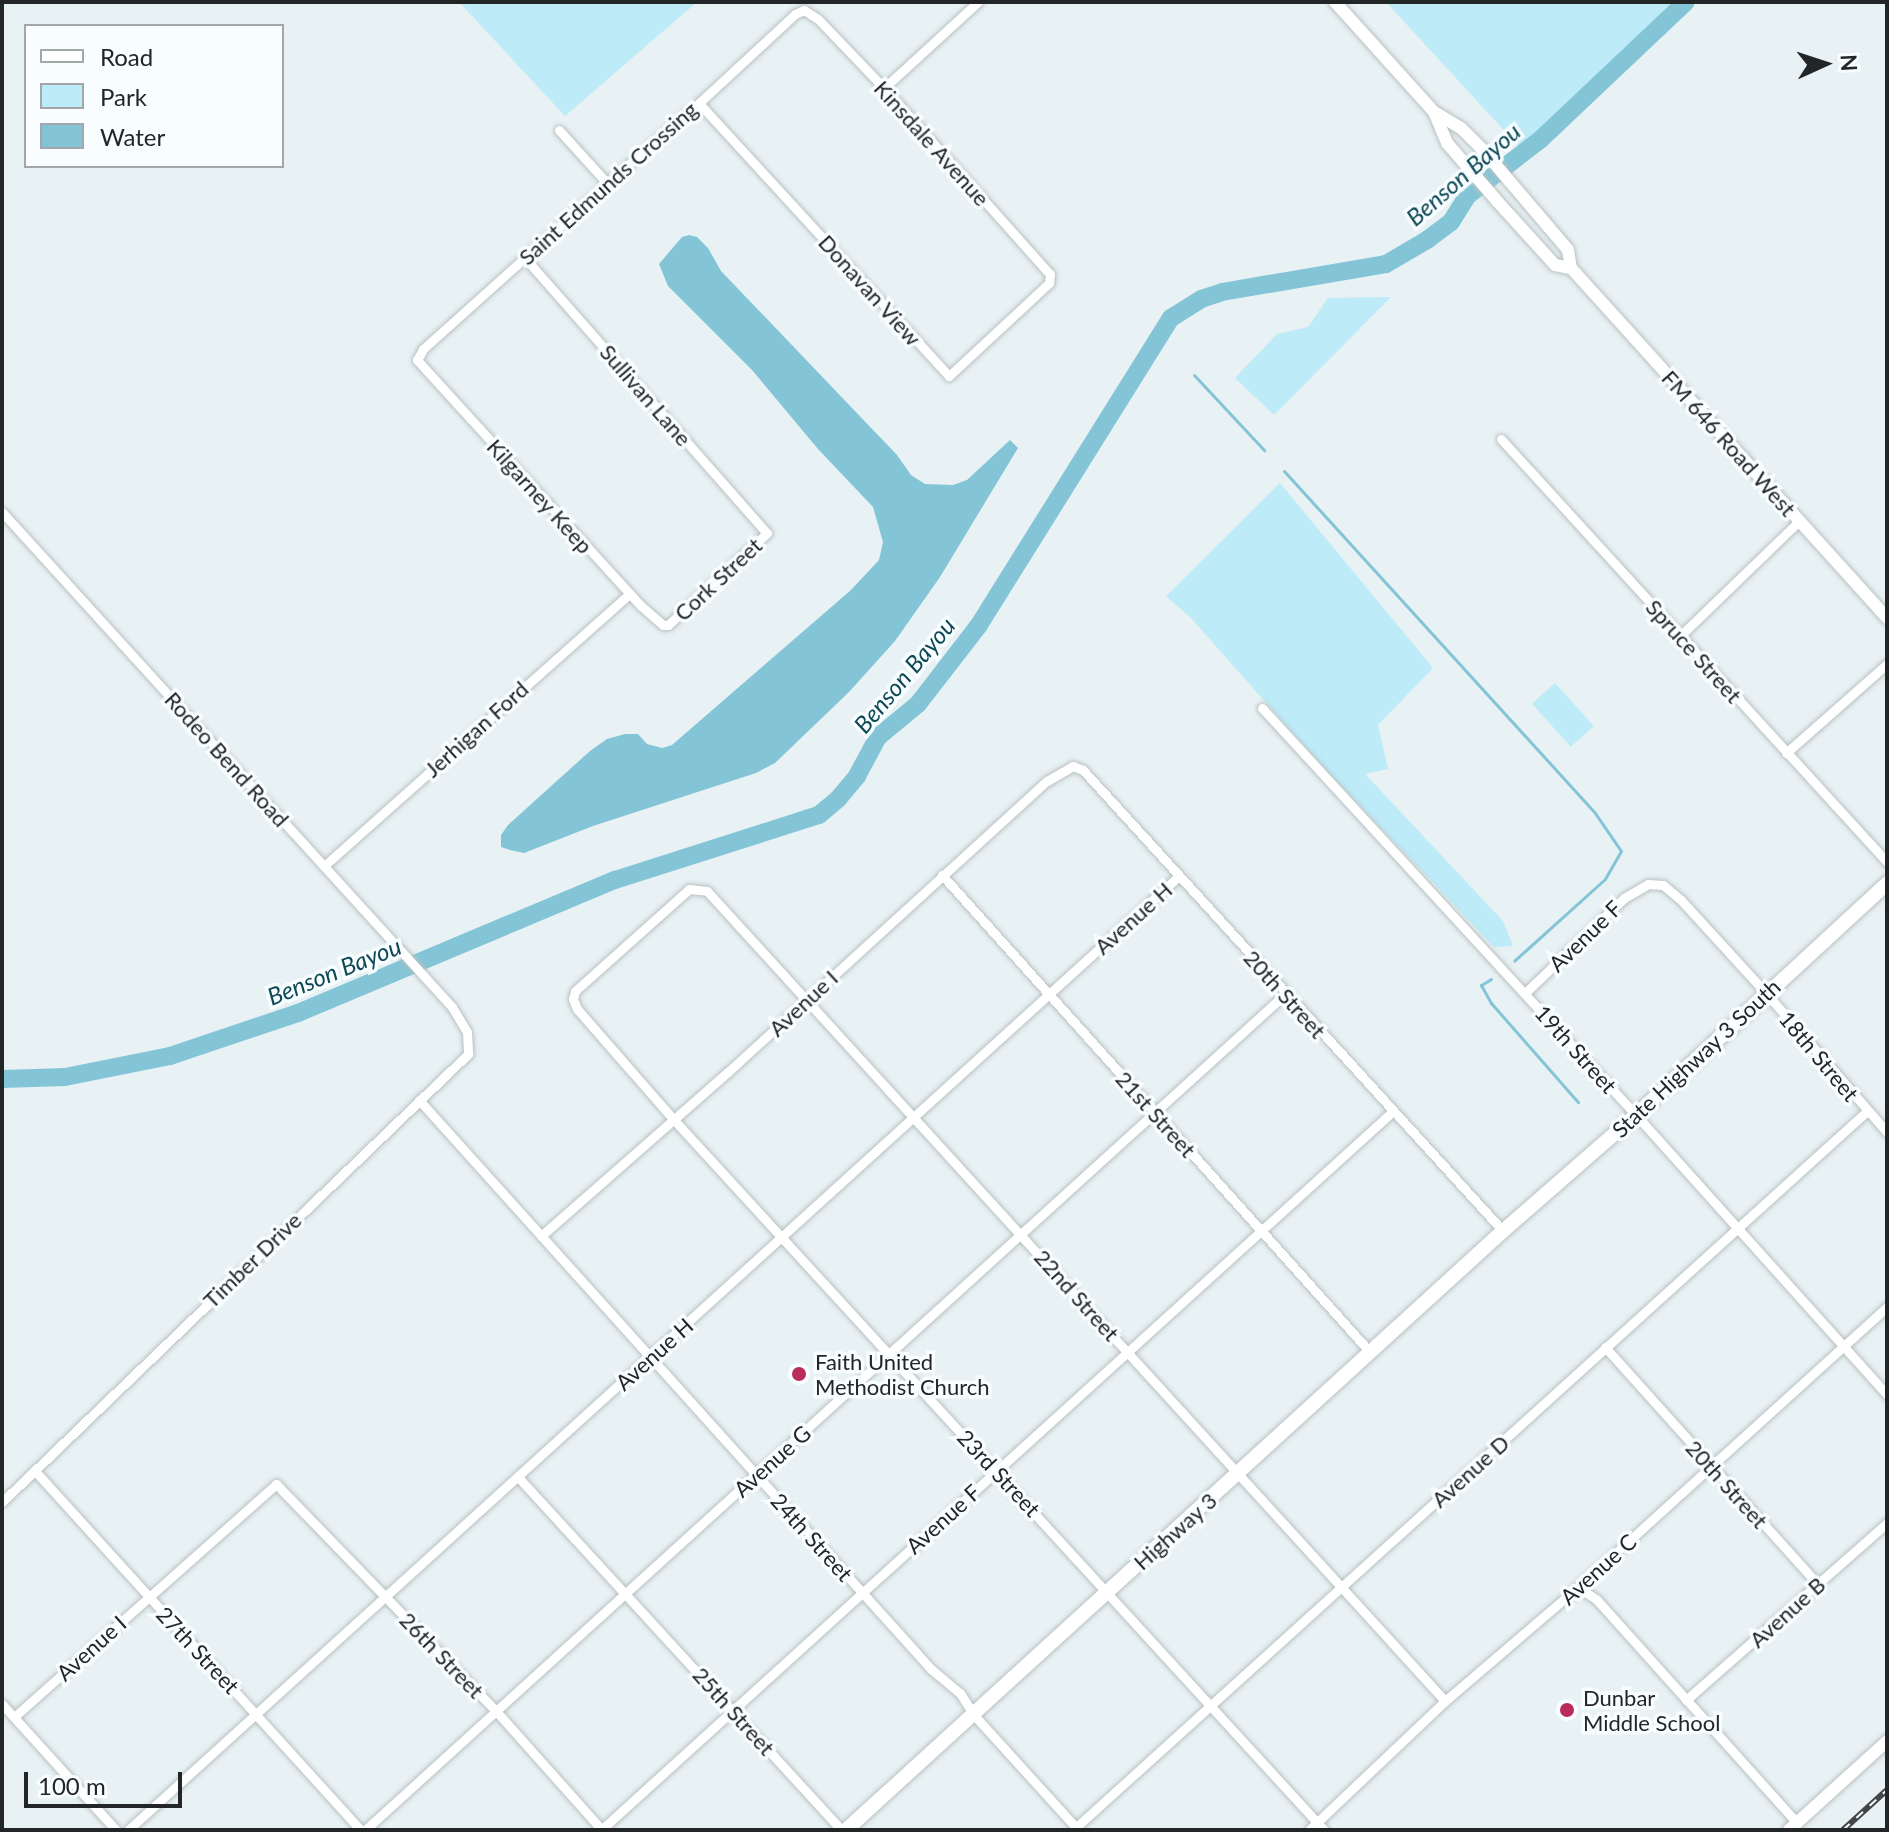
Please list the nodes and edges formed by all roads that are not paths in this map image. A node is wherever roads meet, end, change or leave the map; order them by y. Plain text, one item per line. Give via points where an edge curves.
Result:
1 (978, 2) edge
2 (1335, 2) edge
3 (804, 10) joint
4 (884, 88) junction
5 (699, 103) junction
6 (1434, 112) junction
7 (559, 130) dead end
8 (607, 183) junction
9 (525, 258) junction
10 (1571, 268) junction
11 (1049, 283) joint
12 (417, 360) joint
13 (1501, 439) dead end
14 (2, 512) edge
15 (1799, 521) junction
16 (767, 533) joint
17 (629, 594) junction
18 (1887, 618) edge
19 (668, 625) joint
20 (1680, 636) junction
21 (1887, 664) edge
22 (1262, 708) dead end
23 (1786, 753) junction
24 (1064, 770) joint
25 (1887, 862) edge
26 (324, 866) junction
27 (942, 875) junction
28 (1178, 877) junction
29 (1887, 883) edge
30 (1648, 884) joint
31 (1525, 993) junction
32 (1766, 993) junction
33 (1285, 994) junction
34 (1049, 995) junction
35 (807, 999) junction
36 (452, 1007) joint
37 (577, 1009) joint
38 (419, 1100) junction
39 (1392, 1112) junction
40 (1866, 1112) junction
41 (1155, 1113) junction
42 (1636, 1115) junction
43 (915, 1117) junction
44 (674, 1120) junction
45 (1887, 1132) edge
46 (1737, 1228) junction
47 (1260, 1230) junction
48 (1503, 1231) junction
49 (1022, 1234) junction
50 (541, 1236) junction
51 (782, 1238) junction
52 (1887, 1307) edge
53 (1605, 1347) junction
54 (1845, 1347) junction
55 (1128, 1351) junction
56 (1370, 1352) junction
57 (889, 1354) junction
58 (650, 1358) junction
59 (1887, 1395) edge
60 (1712, 1467) junction
61 (996, 1470) junction
62 (35, 1471) junction
63 (1238, 1473) junction
64 (756, 1475) junction
65 (518, 1477) junction
66 (276, 1484) joint
67 (3, 1498) edge
68 (1887, 1523) edge
69 (1818, 1584) junction
70 (1342, 1587) junction
71 (1578, 1587) junction
72 (862, 1592) junction
73 (1108, 1592) junction
74 (625, 1593) junction
75 (148, 1595) junction
76 (386, 1596) junction
77 (1686, 1700) junction
78 (1445, 1701) junction
79 (2, 1704) edge
80 (1212, 1705) junction
81 (733, 1710) junction
82 (496, 1711) junction
83 (256, 1713) junction
84 (973, 1714) junction
85 (14, 1717) junction
86 (1887, 1741) edge
87 (1321, 1826) edge
88 (1793, 1826) edge
89 (1076, 1829) edge
90 (116, 1830) edge
91 (128, 1830) edge
92 (362, 1830) edge
93 (602, 1830) edge
94 (844, 1830) edge
95 (1309, 1830) edge

1 - 4 street
2 - 6 main road, FM 646 Road West
3 - 4 street, Kinsdale Avenue
3 - 5 street, Saint Edmunds Crossing
4 - 11 street, Kinsdale Avenue via 1050,274
5 - 8 street, Saint Edmunds Crossing
5 - 11 street, Donavan View via 949,376
6 - 10 main road, FM 646 Road West via 1483,150 1568,250
6 - 10 main road, FM 646 Road West via 1447,143 1468,168 1555,265
7 - 8 street
8 - 9 street, Saint Edmunds Crossing
9 - 12 street, Saint Edmunds Crossing
9 - 16 street, Sullivan Lane
10 - 15 main road, FM 646 Road West
12 - 17 street, Kilgarney Keep
13 - 20 street, Spruce Street
14 - 26 street, Rodeo Bend Road
15 - 18 main road, FM 646 Road West
15 - 20 street
16 - 19 street, Cork Street
17 - 19 street, Kilgarney Keep via 654,619
17 - 26 street, Jerhigan Ford
20 - 23 street, Spruce Street
21 - 23 street
22 - 31 street, 19th Street
23 - 25 street, Spruce Street
24 - 27 street, Avenue I
24 - 28 street, 20th Street via 1083,770
26 - 36 street, Rodeo Bend Road
27 - 34 street, 21st Street
27 - 35 street, Avenue I
28 - 33 street, 20th Street
28 - 34 street, Avenue H
29 - 32 main road, State Highway 3 South
30 - 31 street, Avenue F via 1624,898
30 - 32 street, 18th Street via 1673,892
31 - 42 street, 19th Street
32 - 40 street, 18th Street
32 - 42 main road, State Highway 3 South
33 - 39 street, 20th Street
33 - 41 street, Avenue G
34 - 41 street, 21st Street
34 - 43 street, Avenue H
35 - 37 street, 22nd Street via 707,891 689,889 575,991
35 - 43 street, 22nd Street
35 - 44 street, Avenue I
36 - 38 street, Timber Drive via 467,1032 468,1054
37 - 44 street, 23rd Street
38 - 50 street, 24th Street
38 - 62 street, Timber Drive
39 - 47 street, Avenue F
39 - 48 street, 20th Street
40 - 45 street, 18th Street
40 - 46 street, Avenue D
41 - 47 street, 21st Street
41 - 49 street, Avenue G
42 - 46 street, 19th Street
42 - 48 main road, State Highway 3 South
43 - 49 street, 22nd Street
43 - 51 street, Avenue H
44 - 50 street, Avenue I
44 - 51 street, 23rd Street
46 - 53 street, Avenue D
46 - 54 street, 19th Street
47 - 55 street, Avenue F
47 - 56 street, 21st Street
48 - 56 main road, Highway 3
49 - 55 street, 22nd Street
49 - 57 street, Avenue G
50 - 58 street, 24th Street
51 - 57 street, 23rd Street
51 - 58 street, Avenue H
52 - 54 street, Avenue C
53 - 60 street, 20th Street
53 - 70 street, Avenue D
54 - 59 street, 19th Street
54 - 60 street, Avenue C
55 - 61 street, Avenue F
55 - 63 street, 22nd Street
56 - 63 main road, Highway 3
57 - 61 street, 23rd Street
57 - 64 street, Avenue G
58 - 64 street, 24th Street
58 - 65 street, Avenue H
60 - 69 street, 20th Street
60 - 71 street, Avenue C
61 - 72 street, Avenue F
61 - 73 street, 23rd Street
62 - 67 street, Timber Drive
62 - 75 street, 27th Street
63 - 70 street, 22nd Street
63 - 73 main road, Highway 3
64 - 72 street, 24th Street
64 - 74 street, Avenue G
65 - 74 street, 25th Street
65 - 76 street, Avenue H
66 - 75 street, Avenue I
66 - 76 street, 26th Street
68 - 69 street, Avenue B
69 - 77 street, Avenue B
70 - 78 street, 22nd Street
70 - 80 street, Avenue D
71 - 77 street via 1597,1600
71 - 78 street, Avenue C
72 - 81 street, Avenue F
72 - 84 street, 24th Street via 931,1669 960,1693
73 - 80 street, 23rd Street
73 - 84 main road, Highway 3
74 - 81 street, 25th Street
74 - 82 street, Avenue G
75 - 83 street, 27th Street
75 - 85 street, Avenue I
76 - 82 street, 26th Street
76 - 83 street, Avenue H
77 - 88 street
78 - 87 street, Avenue C
79 - 85 street
80 - 87 street, 23rd Street
80 - 89 street, Avenue D
81 - 93 street, Avenue F
81 - 94 street, 25th Street
82 - 92 street, Avenue G
82 - 93 street, 26th Street
83 - 91 street, Avenue H
83 - 92 street, 27th Street
84 - 89 street, 24th Street
84 - 94 main road, Highway 3
85 - 90 street
86 - 88 main road
87 - 95 street, Avenue C

